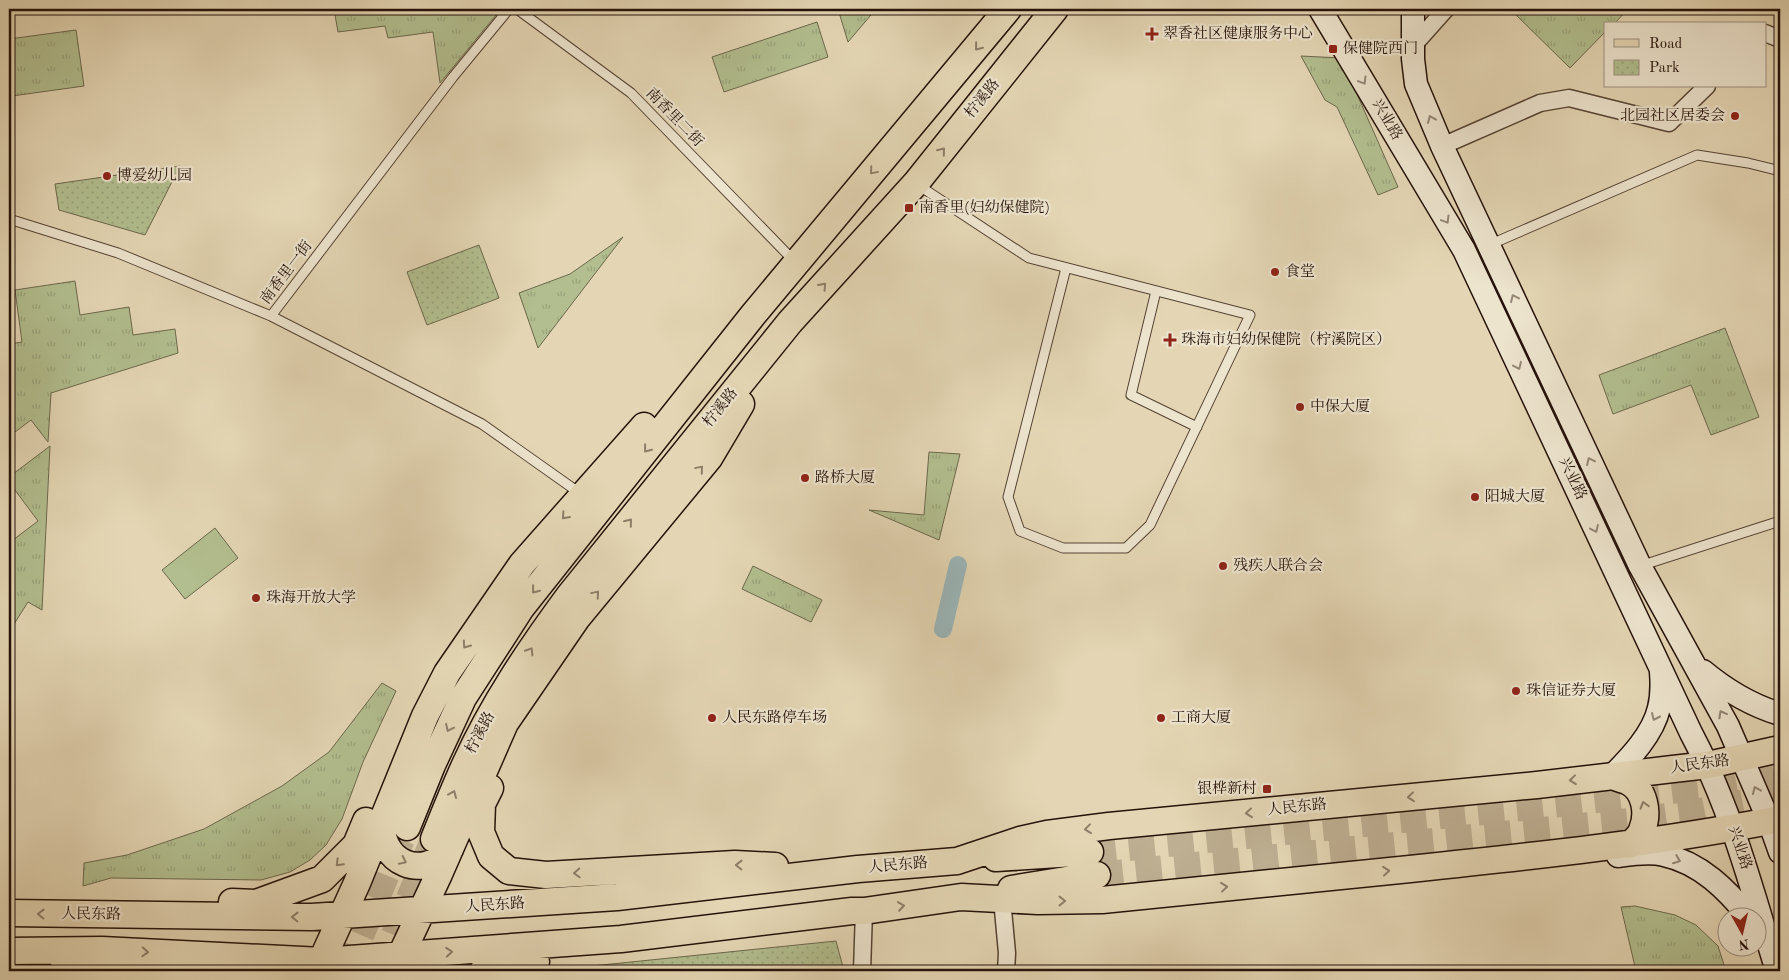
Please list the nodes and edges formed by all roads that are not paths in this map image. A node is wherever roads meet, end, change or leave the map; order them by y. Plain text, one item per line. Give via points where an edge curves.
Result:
1 (509, 9) edge
2 (517, 9) edge
3 (1008, 9) edge
4 (1055, 9) edge
5 (1320, 9) edge
6 (1412, 9) edge
7 (1446, 9) edge
8 (1766, 33) edge
9 (1780, 39) edge
10 (1413, 46) junction
11 (1705, 88) edge
12 (1442, 146) junction
13 (1780, 171) edge
14 (916, 183) junction
15 (9, 219) edge
16 (1489, 245) junction
17 (796, 263) junction
18 (1066, 268) junction
19 (1156, 291) junction
20 (753, 315) junction
21 (271, 316) junction
22 (790, 322) junction
23 (1197, 427) junction
24 (583, 496) junction
25 (1780, 521) edge
26 (1640, 566) junction
27 (577, 618) junction
28 (1694, 663) junction
29 (1661, 669) junction
30 (1780, 714) edge
31 (425, 716) junction
32 (1780, 750) edge
33 (1742, 758) junction
34 (1708, 765) junction
35 (1612, 776) junction
36 (1775, 820) edge
37 (382, 821) junction
38 (407, 827) tunnel mouth
39 (1733, 828) junction
40 (442, 844) junction
41 (1629, 845) junction
42 (1780, 852) edge
43 (1525, 857) junction
44 (957, 861) junction
45 (858, 869) junction
46 (617, 897) junction
47 (961, 897) junction
48 (1002, 899) junction
49 (1742, 908) edge
50 (1755, 908) edge
51 (420, 911) junction
52 (858, 911) junction
53 (9, 914) edge
54 (107, 915) junction
55 (344, 915) junction
56 (621, 940) junction
57 (1766, 945) edge
58 (9, 951) edge
59 (108, 961) edge
60 (397, 963) edge
61 (320, 966) edge
62 (483, 971) edge
63 (862, 971) edge
64 (1006, 971) edge
65 (1776, 971) edge

1 - 21 lane, 南香里一街 via 453,77
2 - 17 lane, 南香里二街 via 631,93
3 -> 17 main road, 柠溪路
14 -> 4 main road, 柠溪路
5 -> 29 main road, 兴业路 via 1464,250
6 - 10 main road, 兴业路
7 - 10 street
8 - 9 street
12 -> 10 main road, 兴业路 via 1416,84
11 - 12 street via 1669,123 1569,98 1540,102
12 - 16 main road, 兴业路
13 - 16 lane via 1696,155
14 - 18 lane via 1029,258
22 -> 14 main road, 柠溪路
15 - 21 lane via 118,253
26 -> 16 main road, 兴业路
17 - 20 main road, 柠溪路
18 - 19 lane
18 - 23 lane via 1008,498 1020,531 1063,548 1126,548 1150,526
19 - 23 lane via 1131,396
19 - 23 lane via 1250,315
20 - 24 main road via 693,369
20 -> 38 main road, 柠溪路 via 521,608 463,698
21 - 24 lane, 南香里一街 via 482,424
27 -> 22 main road via 709,458
40 -> 22 main road, 柠溪路 via 465,764 536,640
24 -> 31 main road via 522,564 447,673
25 - 26 lane
26 - 28 main road, 兴业路
27 - 40 main road via 505,723
45 -> 27 main road via 735,864 546,875 509,871 491,856 481,832 482,804
28 - 30 main road via 1739,698
33 -> 28 main road, 兴业路
29 - 34 main road, 兴业路
29 -> 35 main road via 1659,710 1629,759
31 - 37 main road
31 -> 54 main road via 391,764 356,845 322,879 256,903 164,902
32 - 33 main road, 人民东路
33 - 34 main road, 人民东路
36 -> 33 main road, 兴业路
34 - 35 main road, 人民东路
34 - 39 main road, 兴业路
41 -> 35 main road via 1643,829 1644,802 1638,789 1628,781
35 -> 44 main road, 人民东路 via 1046,834
36 - 39 main road
36 - 42 main road, 兴业路
37 -> 40 main road via 386,848 404,863 431,864 441,859
37 - 55 main road
39 - 41 main road
39 - 50 main road, 兴业路
40 - 51 main road
41 - 43 main road
48 -> 43 main road via 1102,900
43 -> 49 main road via 1566,861 1664,854 1713,878
44 - 45 main road, 人民东路
44 - 47 main road via 1093,863
45 - 46 main road, 人民东路
46 - 51 main road, 人民东路
46 - 56 main road
47 - 48 main road
52 -> 47 main road
48 - 64 street
51 - 55 main road, 人民东路
51 - 60 main road
52 - 56 main road
52 - 62 main road via 784,934 507,965
52 - 63 street
54 -> 53 main road, 人民东路
55 -> 54 main road, 人民东路
54 - 59 main road
55 - 61 main road
60 -> 56 main road
57 - 65 main road, 兴业路
58 - 59 main road
59 -> 61 main road
60 - 61 main road

